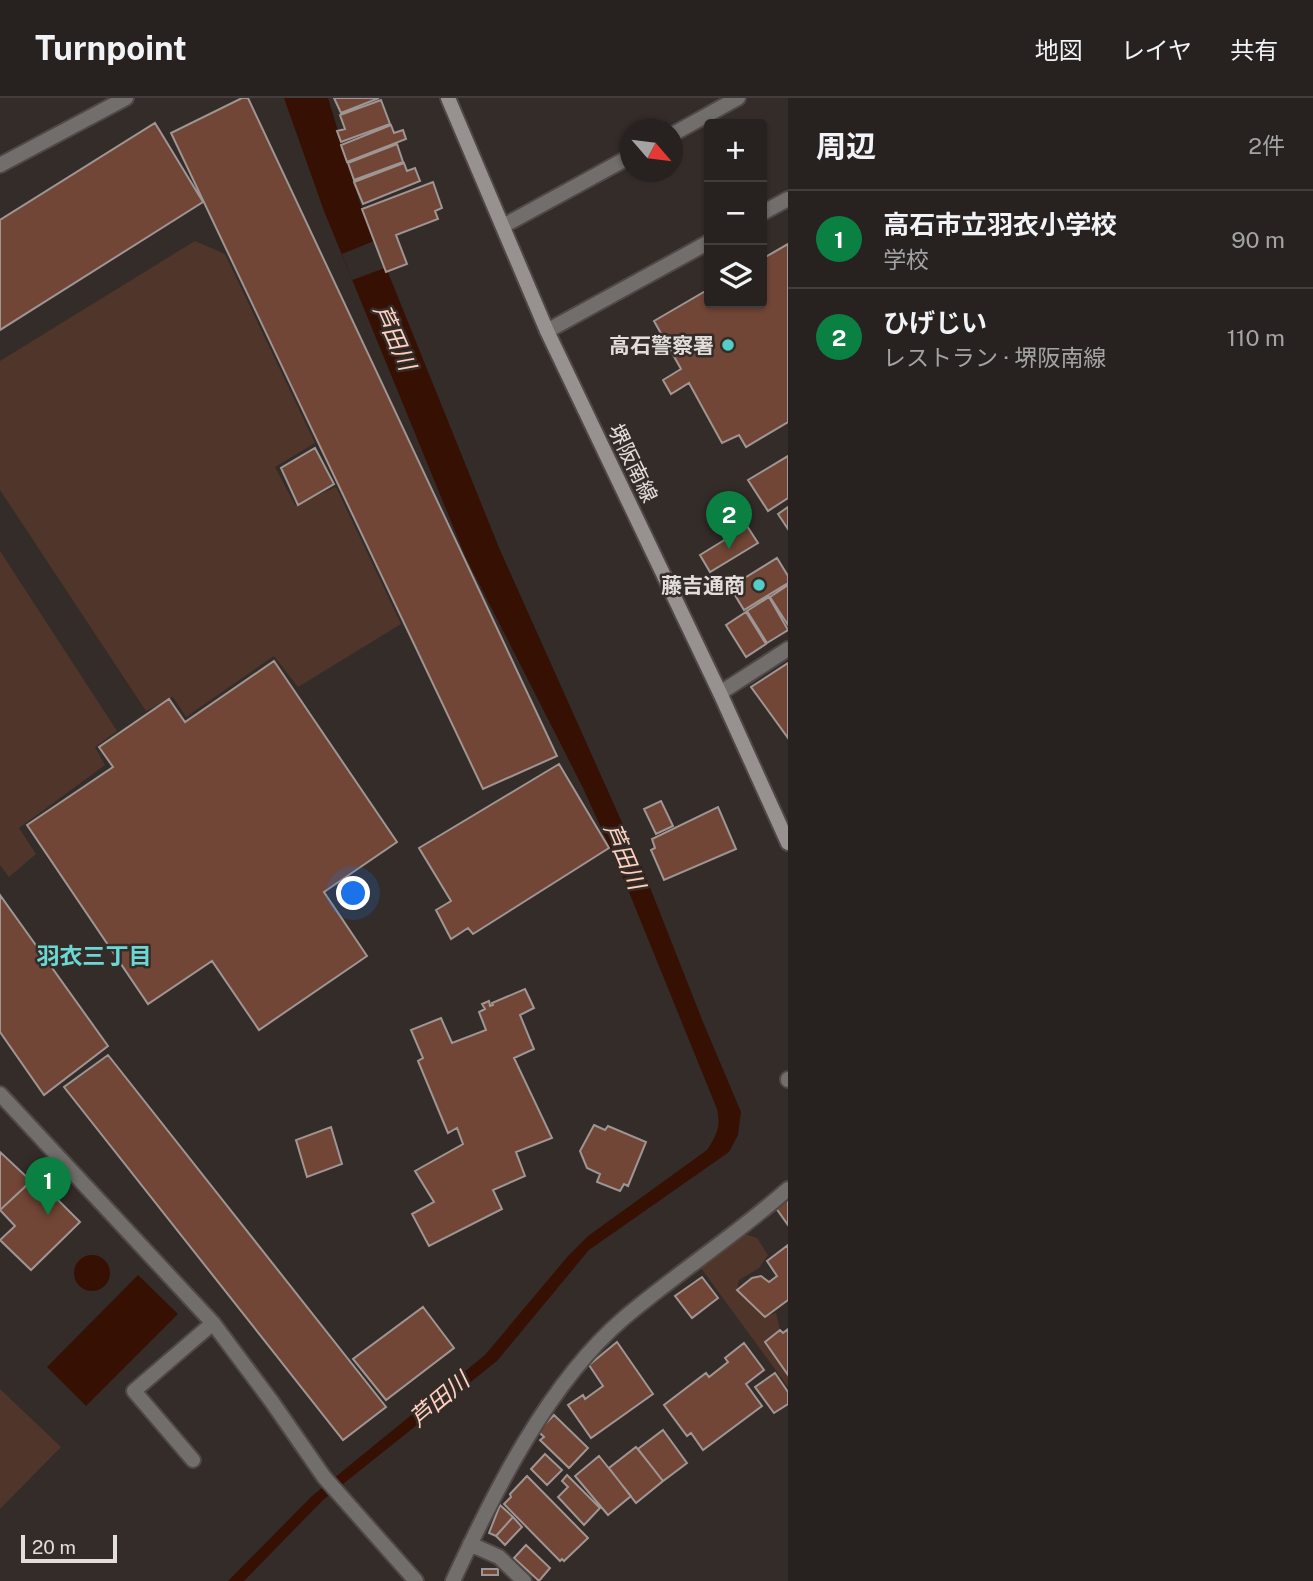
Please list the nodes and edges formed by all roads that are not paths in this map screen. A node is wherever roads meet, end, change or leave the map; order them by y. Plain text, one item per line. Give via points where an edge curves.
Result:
1 (126, 98) edge
2 (448, 98) edge
3 (738, 98) edge
4 (683, 128) edge
5 (620, 162) edge
6 (0, 165) edge
7 (788, 199) edge
8 (767, 211) edge
9 (503, 226) junction
10 (704, 245) edge
11 (547, 331) junction
12 (788, 649) edge
13 (720, 693) junction
14 (788, 843) edge
15 (0, 1094) edge
16 (788, 1189) edge
17 (213, 1323) junction
18 (193, 1460) dead end
19 (470, 1544) junction
20 (416, 1581) edge
21 (453, 1581) edge
22 (524, 1581) edge

1 - 6 street
2 - 9 main road, 堺阪南線
3 - 4 street
5 - 9 street
7 - 8 street
9 - 11 main road, 堺阪南線
10 - 11 street
11 - 13 main road, 堺阪南線
12 - 13 street
13 - 14 main road, 堺阪南線
15 - 17 street
16 - 19 street via 623,1319 573,1370 529,1435
17 - 18 street via 134,1391
17 - 20 street via 324,1476
19 - 21 street
19 - 22 street via 499,1557

